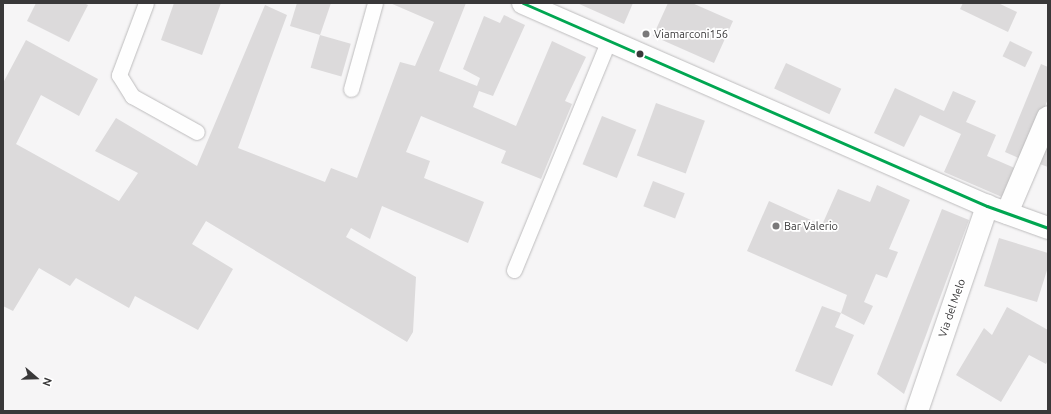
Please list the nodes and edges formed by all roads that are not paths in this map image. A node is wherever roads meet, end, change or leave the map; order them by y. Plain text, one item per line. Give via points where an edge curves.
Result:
1 (146, 3) edge
2 (374, 3) edge
3 (523, 3) edge
4 (609, 40) junction
5 (351, 89) dead end
6 (1048, 117) edge
7 (197, 132) dead end
8 (987, 206) junction
9 (1007, 213) junction
10 (1048, 228) edge
11 (514, 270) dead end
12 (917, 411) edge

1 - 7 lane via 119,75 132,96
2 - 5 lane
3 - 4 street
4 - 8 street
4 - 11 lane
6 - 9 street
8 - 9 street
8 - 12 street, Via del Melo
9 - 10 street

